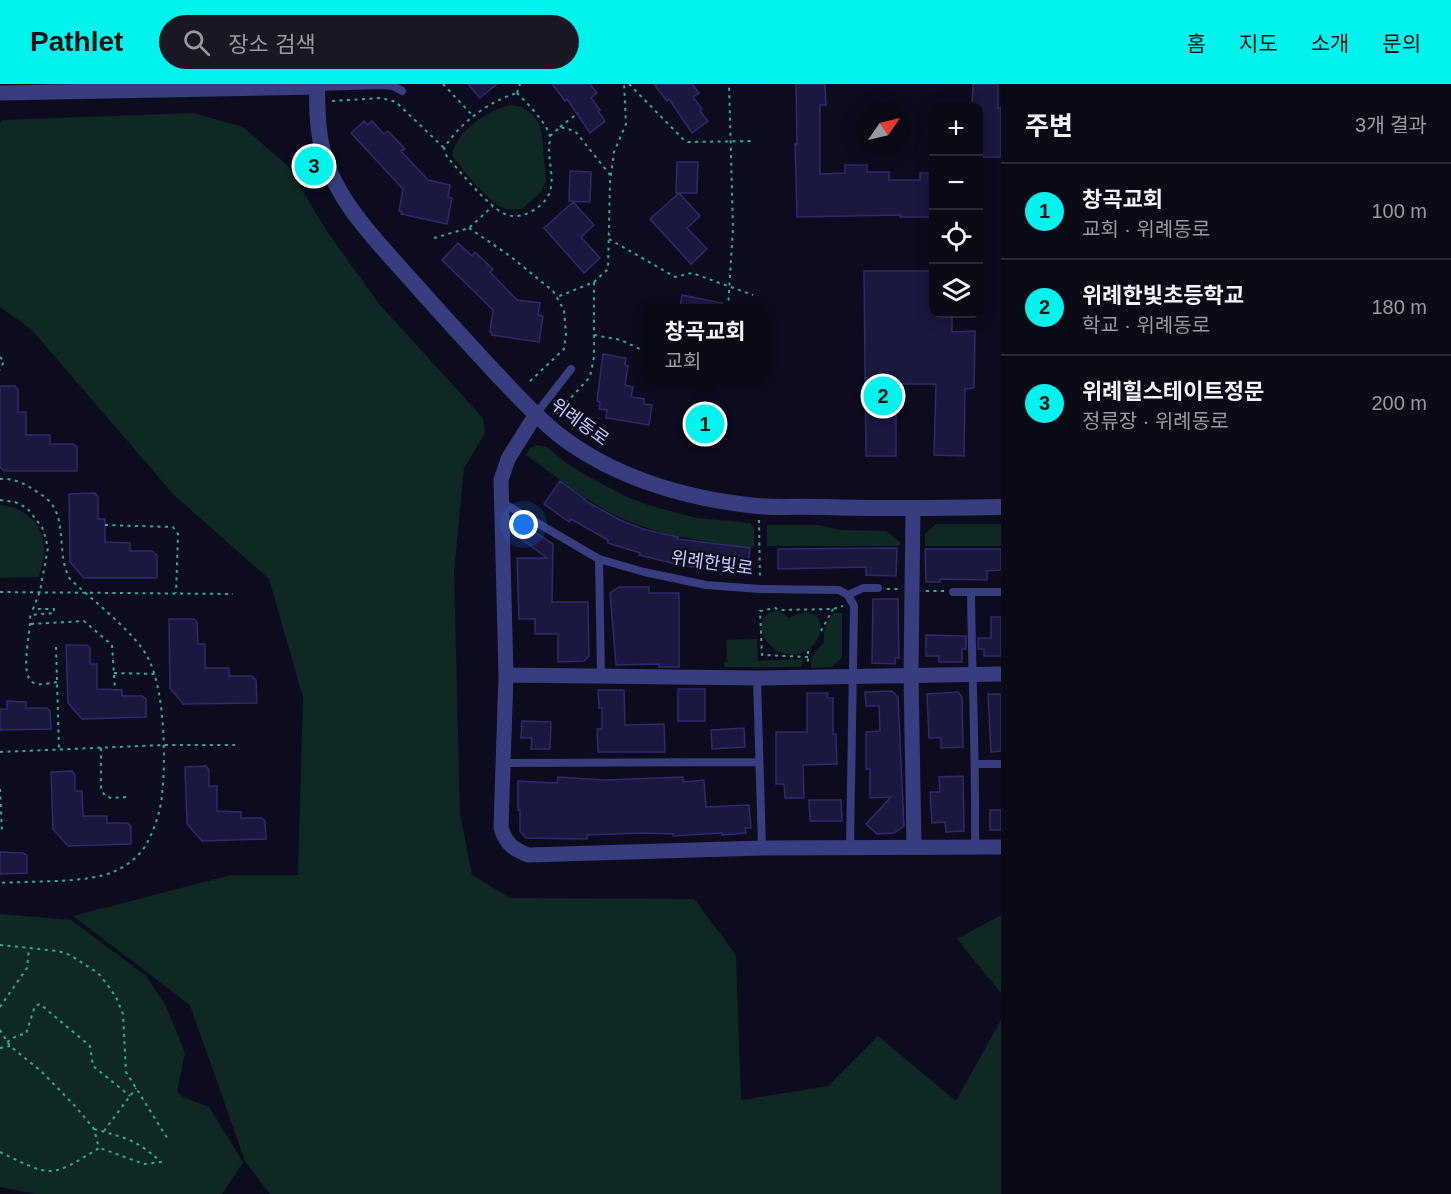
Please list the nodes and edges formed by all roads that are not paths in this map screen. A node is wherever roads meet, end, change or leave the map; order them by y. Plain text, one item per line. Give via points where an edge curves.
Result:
1 (317, 91) edge
2 (402, 91) dead end
3 (0, 93) edge
4 (571, 369) dead end
5 (542, 419) junction
6 (503, 503) junction
7 (1001, 507) edge
8 (913, 508) junction
9 (599, 559) junction
10 (878, 588) road end
11 (953, 592) road end
12 (971, 592) junction
13 (1001, 592) edge
14 (848, 596) junction
15 (972, 674) junction
16 (1001, 674) edge
17 (507, 675) junction
18 (910, 675) junction
19 (601, 676) junction
20 (852, 676) junction
21 (757, 678) junction
22 (758, 762) junction
23 (503, 763) junction
24 (976, 764) junction
25 (1001, 764) edge
26 (975, 846) junction
27 (850, 847) junction
28 (914, 847) junction
29 (1001, 847) edge
30 (762, 848) junction

1 - 2 lane via 383,85
1 - 3 street
1 - 5 street, 위례동로 via 321,145 342,194 372,234
4 - 5 lane
5 - 6 street via 508,459 501,480
5 - 8 street, 위례동로 via 589,455 623,473 693,495 759,506
6 - 9 lane, 위례한빛로
6 - 17 street
7 - 8 street, 위례동로
8 - 18 street
9 - 14 lane, 위례한빛로 via 706,585 839,590
9 - 19 lane
10 - 14 lane via 863,588
11 - 12 lane
12 - 13 lane
12 - 15 lane
14 - 20 lane via 854,606
15 - 16 street
15 - 18 street
15 - 24 lane
17 - 19 street
17 - 23 street
18 - 20 street
18 - 28 street
19 - 21 street
20 - 21 street
20 - 27 lane
21 - 22 lane
22 - 23 lane
22 - 30 lane
23 - 30 street via 501,828 505,840 528,855
24 - 25 lane
24 - 26 lane
26 - 28 street
26 - 29 street
27 - 28 street
27 - 30 street

